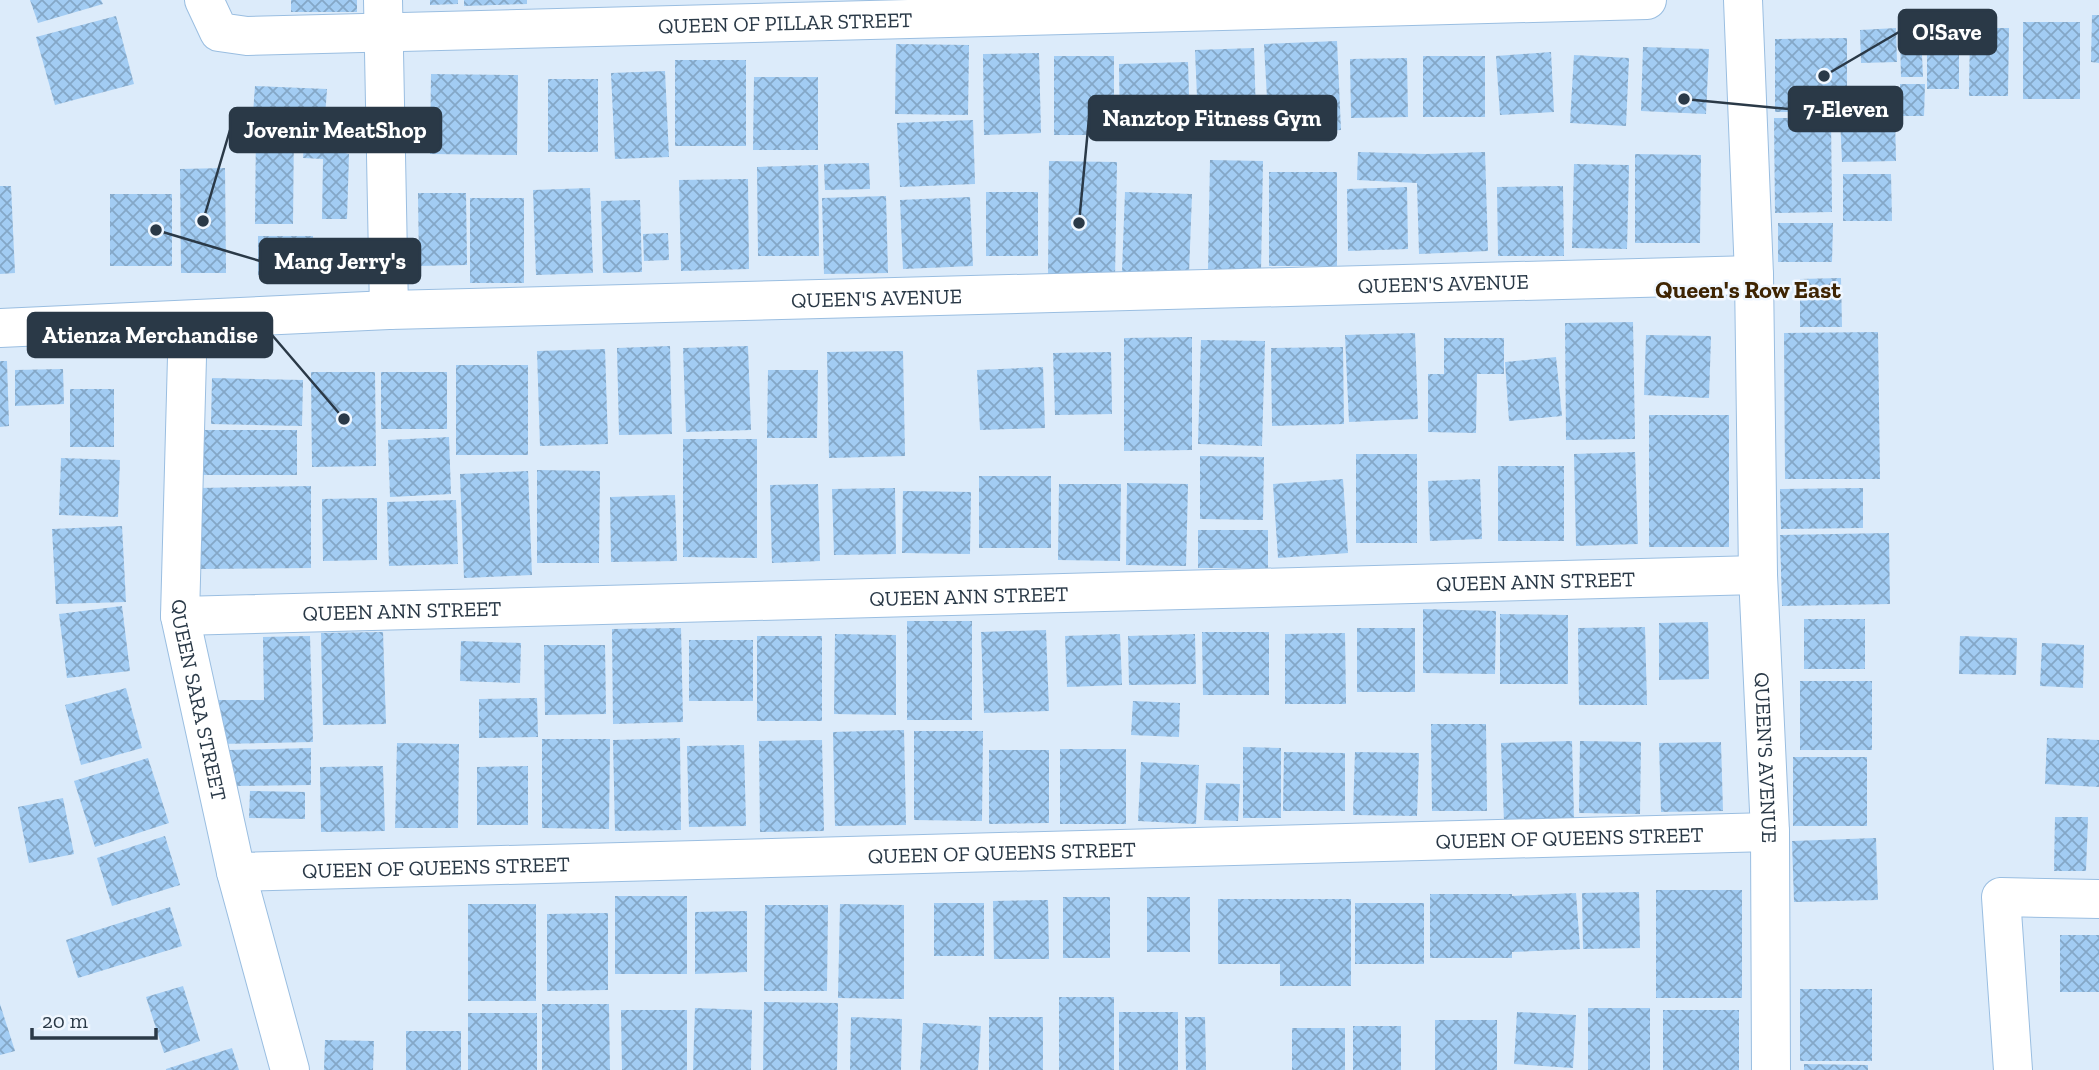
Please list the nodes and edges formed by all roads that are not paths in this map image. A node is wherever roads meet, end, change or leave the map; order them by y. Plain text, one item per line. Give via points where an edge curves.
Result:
1 (204, 0) edge
2 (1647, 0) edge
3 (1743, 0) edge
4 (384, 16) edge
5 (1754, 275) junction
6 (389, 310) junction
7 (188, 320) junction
8 (0, 328) edge
9 (1759, 575) junction
10 (180, 616) junction
11 (1770, 832) junction
12 (236, 872) junction
13 (2099, 899) edge
14 (290, 1070) edge
15 (1771, 1070) edge
16 (2013, 1070) edge

1 - 4 street, QUEEN OF PILLAR STREET via 219,32 247,36
2 - 4 street, QUEEN OF PILLAR STREET
3 - 5 street, QUEEN'S AVENUE
4 - 6 street
5 - 6 street, QUEEN'S AVENUE
5 - 9 street, QUEEN'S AVENUE
6 - 7 street, QUEEN'S AVENUE
7 - 8 street, QUEEN'S AVENUE
7 - 10 street, QUEEN SARA STREET
9 - 10 street, QUEEN ANN STREET
9 - 11 street, QUEEN'S AVENUE
10 - 12 street, QUEEN SARA STREET
11 - 12 street, QUEEN OF QUEENS STREET
11 - 15 street, QUEEN'S AVENUE
12 - 14 street, QUEEN SARA STREET
13 - 16 street via 2001,897

